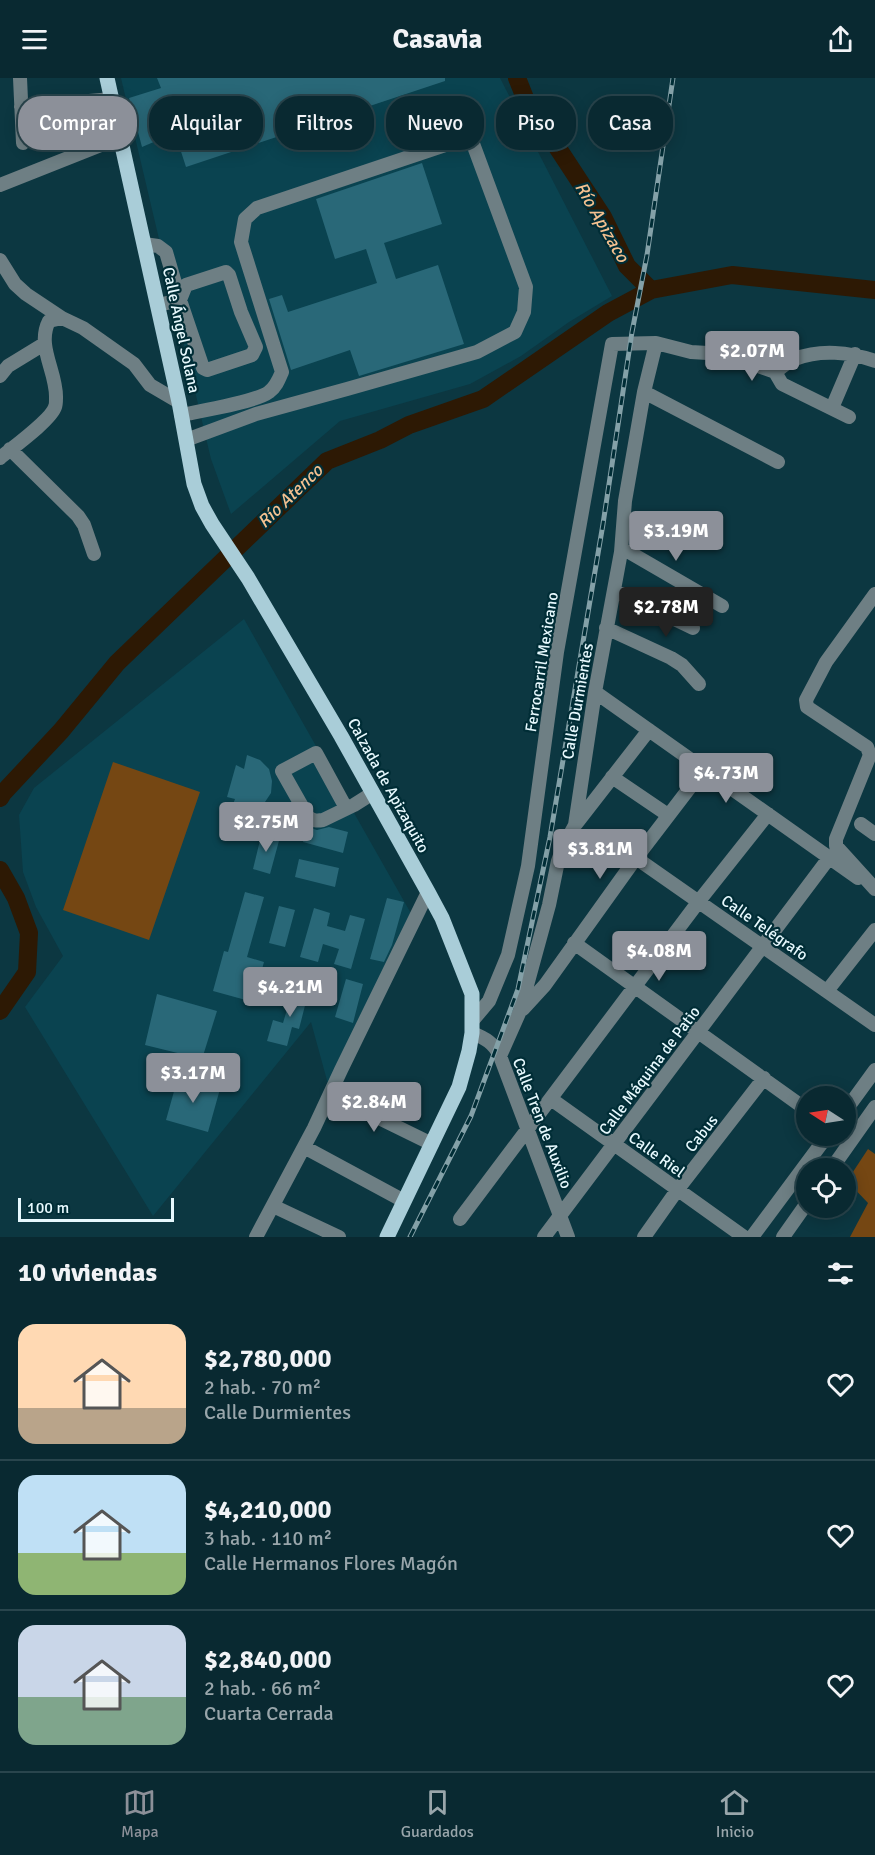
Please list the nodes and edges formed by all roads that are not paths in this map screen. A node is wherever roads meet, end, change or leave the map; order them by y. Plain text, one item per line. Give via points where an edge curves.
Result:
1 (20, 78) edge
2 (107, 78) edge
3 (21, 96) edge
4 (111, 96) edge
5 (86, 150) edge
6 (124, 150) edge
7 (0, 185) edge
8 (144, 244) junction
9 (0, 260) edge
10 (180, 300) junction
11 (158, 305) junction
12 (62, 318) junction
13 (44, 344) junction
14 (656, 344) junction
15 (855, 354) junction
16 (875, 361) edge
17 (775, 372) junction
18 (0, 375) edge
19 (644, 392) junction
20 (832, 408) junction
21 (180, 409) junction
22 (849, 417) dead end
23 (186, 440) junction
24 (5, 454) edge
25 (778, 462) dead end
26 (621, 552) junction
27 (93, 554) dead end
28 (248, 578) joint
29 (614, 590) junction
30 (875, 594) edge
31 (722, 606) dead end
32 (606, 628) junction
33 (693, 628) dead end
34 (699, 684) dead end
35 (595, 692) junction
36 (649, 730) junction
37 (704, 769) junction
38 (612, 777) junction
39 (373, 793) junction
40 (346, 808) junction
41 (768, 814) junction
42 (668, 815) junction
43 (861, 824) dead end
44 (575, 825) junction
45 (875, 834) edge
46 (636, 858) junction
47 (829, 858) junction
48 (875, 889) edge
49 (428, 892) junction
50 (699, 902) junction
51 (875, 930) edge
52 (574, 943) junction
53 (763, 946) junction
54 (636, 987) junction
55 (827, 991) junction
56 (520, 1011) junction
57 (875, 1025) edge
58 (472, 1027) junction
59 (699, 1032) junction
60 (500, 1056) junction
61 (875, 1070) edge
62 (764, 1078) junction
63 (330, 1094) junction
64 (856, 1096) edge
65 (551, 1099) junction
66 (796, 1102) edge
67 (875, 1107) edge
68 (856, 1128) edge
69 (528, 1131) junction
70 (432, 1144) junction
71 (614, 1144) junction
72 (820, 1146) edge
73 (304, 1147) junction
74 (678, 1189) junction
75 (404, 1201) junction
76 (273, 1206) junction
77 (560, 1215) junction
78 (796, 1218) edge
79 (460, 1219) dead end
80 (256, 1237) edge
81 (339, 1237) edge
82 (387, 1237) edge
83 (544, 1237) edge
84 (568, 1237) edge
85 (644, 1237) edge
86 (744, 1237) edge
87 (752, 1237) edge
88 (783, 1237) edge

1 - 3 street
2 - 4 main road, Calle Ángel Solana
5 - 7 street
6 - 8 main road, Calle Ángel Solana
8 - 10 street via 166,252
8 - 11 main road, Calle Ángel Solana
9 - 12 street via 15,284
10 - 10 street via 186,285 226,272 255,351 207,370 202,368
10 - 11 street
11 - 21 main road, Calle Ángel Solana
12 - 13 street via 49,321
12 - 21 street via 134,364 150,385
13 - 18 street
13 - 24 street via 55,385 55,407
14 - 17 street via 724,354
14 - 19 street, Calle Durmientes
14 - 58 street, Ferrocarril Mexicano via 616,343 610,350 557,652 528,866 507,955 489,1001
15 - 16 street
15 - 17 street via 802,356
15 - 20 street
17 - 20 street via 782,384
19 - 25 street
19 - 26 street, Calle Durmientes via 625,501
20 - 22 street
21 - 23 main road, Calle Ángel Solana
21 - 23 street via 253,399 268,393 282,372 241,242 245,219 257,208 466,138 472,141 526,287 524,312 515,332 477,352 256,414
23 - 28 main road, Calle Ángel Solana via 202,506
24 - 27 street via 78,516
26 - 29 street, Calle Durmientes
26 - 31 street via 628,552
28 - 39 main road, Calzada de Apizaquito
29 - 32 street, Calle Durmientes
29 - 33 street
30 - 48 street via 826,662 806,700 807,707 867,747 870,755 836,846
32 - 34 street via 671,658
32 - 35 street, Calle Durmientes
35 - 36 street
35 - 44 street, Calle Durmientes
36 - 37 street
36 - 38 street
37 - 41 street
37 - 42 street
38 - 42 street
38 - 44 street
39 - 40 street
39 - 49 main road, Calzada de Apizaquito
40 - 40 street via 323,820 312,820 282,771 316,753
41 - 47 street
41 - 50 street
42 - 46 street
43 - 45 street
44 - 56 street, Calle Durmientes via 562,847
46 - 50 street, Calle Telégrafo
46 - 52 street
47 - 48 street
47 - 53 street, Calle Máquina de Patio
49 - 58 main road, Calzada de Apizaquito via 472,994
49 - 63 street
50 - 53 street, Calle Telégrafo
50 - 54 street
51 - 55 street
52 - 54 street
52 - 56 street
53 - 55 street, Calle Telégrafo
53 - 59 street, Calle Máquina de Patio
54 - 59 street
54 - 65 street
55 - 57 street, Calle Telégrafo
56 - 60 street, Calle Durmientes
58 - 60 street, Calle Tren de Auxilio
58 - 70 main road, Calzada de Apizaquito via 470,1051 459,1087
59 - 62 street
59 - 71 street, Calle Máquina de Patio
60 - 69 street, Calle Tren de Auxilio
61 - 64 street
62 - 66 street
62 - 74 street, Cabus
63 - 70 street
63 - 73 street
65 - 69 street
65 - 71 street, Calle Riel
67 - 68 street
69 - 77 street, Calle Tren de Auxilio
69 - 79 street
70 - 75 main road, Calzada de Apizaquito
71 - 74 street, Calle Riel
71 - 77 street, Calle Máquina de Patio
72 - 87 street
73 - 75 street
73 - 76 street
74 - 85 street, Cabus
74 - 86 street, Calle Riel
75 - 82 main road, Calzada de Apizaquito
76 - 80 street
76 - 81 street
77 - 83 street, Calle Máquina de Patio
77 - 84 street, Calle Tren de Auxilio
78 - 88 street

